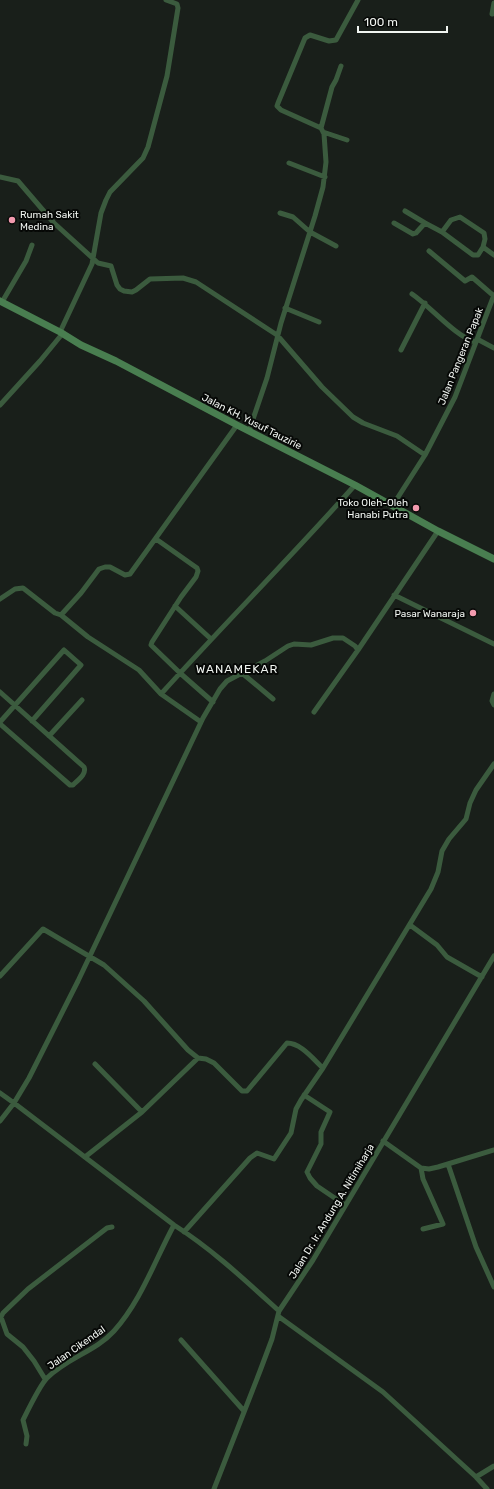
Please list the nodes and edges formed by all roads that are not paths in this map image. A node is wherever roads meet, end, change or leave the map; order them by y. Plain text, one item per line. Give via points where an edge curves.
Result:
1 (166, 0) edge
2 (358, 0) edge
3 (494, 3) edge
4 (492, 14) dead end
5 (341, 66) dead end
6 (322, 130) junction
7 (347, 140) dead end
8 (289, 163) dead end
9 (0, 177) edge
10 (325, 177) junction
11 (405, 211) dead end
12 (280, 213) dead end
13 (394, 223) dead end
14 (425, 223) junction
15 (310, 232) junction
16 (442, 232) junction
17 (32, 245) dead end
18 (336, 246) dead end
19 (483, 247) junction
20 (429, 251) dead end
21 (494, 255) edge
22 (93, 259) junction
23 (412, 294) dead end
24 (494, 296) edge
25 (1, 302) edge
26 (425, 303) junction
27 (285, 308) junction
28 (319, 322) dead end
29 (61, 333) junction
30 (277, 336) junction
31 (476, 340) junction
32 (494, 348) edge
33 (401, 350) dead end
34 (0, 405) edge
35 (237, 425) junction
36 (249, 431) junction
37 (425, 455) junction
38 (355, 485) junction
39 (393, 505) junction
40 (438, 531) junction
41 (156, 539) junction
42 (494, 559) edge
43 (394, 595) junction
44 (0, 600) edge
45 (175, 606) junction
46 (61, 615) junction
47 (211, 639) junction
48 (494, 644) edge
49 (358, 650) junction
50 (180, 673) junction
51 (242, 673) junction
52 (0, 692) edge
53 (161, 694) junction
54 (494, 694) edge
55 (273, 699) dead end
56 (82, 700) dead end
57 (212, 702) junction
58 (15, 705) junction
59 (494, 705) edge
60 (314, 712) dead end
61 (32, 721) junction
62 (201, 722) junction
63 (0, 723) edge
64 (49, 736) junction
65 (494, 764) edge
66 (410, 925) junction
67 (494, 956) edge
68 (88, 957) junction
69 (0, 976) edge
70 (482, 977) junction
71 (198, 1058) junction
72 (95, 1064) dead end
73 (323, 1068) junction
74 (0, 1093) edge
75 (304, 1095) junction
76 (14, 1103) junction
77 (142, 1112) junction
78 (0, 1121) edge
79 (383, 1141) junction
80 (494, 1150) edge
81 (85, 1157) junction
82 (448, 1164) junction
83 (421, 1168) junction
84 (344, 1205) junction
85 (174, 1225) junction
86 (112, 1227) dead end
87 (423, 1229) dead end
88 (184, 1232) junction
89 (494, 1287) edge
90 (278, 1314) junction
91 (181, 1340) dead end
92 (46, 1379) junction
93 (244, 1411) junction
94 (26, 1444) dead end
95 (494, 1466) edge
96 (476, 1477) junction
97 (214, 1489) edge
98 (487, 1489) edge

1 - 22 street via 177,4 178,8 169,70 159,110 143,158 110,192 106,200 101,213
2 - 6 street via 336,40 329,41 310,35 305,38 278,103 281,110 314,123
3 - 4 street
5 - 6 street via 332,87
6 - 7 street
6 - 10 street
8 - 10 street
9 - 22 street via 18,181 54,223
10 - 15 street
11 - 14 street
12 - 15 street via 293,217
13 - 14 street via 413,234
14 - 16 street
15 - 18 street
15 - 27 street
16 - 19 street via 474,256 478,255
16 - 19 street via 451,220 460,217 484,234
17 - 25 street
19 - 21 street
20 - 24 street via 465,281 472,277
22 - 29 street
22 - 30 street via 100,264 111,266 117,285 124,291 132,292 150,279 190,279 229,302
23 - 26 street
24 - 31 street, Jalan Pangeran Papak
25 - 29 main road, Jalan KH. Yusuf Tauzirie
26 - 31 street via 460,335
26 - 33 street
27 - 28 street
27 - 30 street
29 - 34 street via 40,361
29 - 35 main road, Jalan KH. Yusuf Tauzirie
30 - 36 street via 267,378
30 - 37 street via 322,387 353,417 397,436
31 - 32 street
31 - 37 street, Jalan Pangeran Papak via 455,397
35 - 36 main road, Jalan KH. Yusuf Tauzirie
35 - 41 street
36 - 38 main road, Jalan KH. Yusuf Tauzirie
37 - 39 street, Jalan Pangeran Papak
38 - 39 main road, Jalan KH. Yusuf Tauzirie
38 - 47 street
39 - 40 main road, Jalan KH. Yusuf Tauzirie
40 - 42 main road, Jalan KH. Yusuf Tauzirie
40 - 43 street
41 - 45 street via 198,571
41 - 46 street via 128,575 107,567 99,569
43 - 48 street
43 - 49 street
44 - 46 street via 15,589 23,588
45 - 47 street
45 - 50 street via 151,644
46 - 53 street via 88,637 139,670
47 - 50 street
49 - 51 street via 342,638 310,645 294,644
49 - 60 street
50 - 53 street
50 - 57 street
51 - 55 street
51 - 57 street via 227,681
52 - 58 street
53 - 62 street
54 - 59 street
56 - 64 street
57 - 62 street
58 - 61 street
58 - 61 street via 64,650 81,665
58 - 63 street
61 - 64 street
62 - 68 street
63 - 64 street via 73,786 85,770
65 - 66 street via 476,790 466,819 442,851 435,880
66 - 70 street via 447,957
66 - 73 street
67 - 70 street, Jalan Dr. Ir. Andung A. Nitimiharja
68 - 69 street via 43,929
68 - 71 street via 104,965 125,983
68 - 76 street via 29,1078
70 - 79 street, Jalan Dr. Ir. Andung A. Nitimiharja
71 - 73 street via 214,1063 242,1091 247,1091 287,1042 304,1050
71 - 77 street
72 - 77 street
73 - 75 street
74 - 76 street
75 - 84 street via 330,1112 321,1132 321,1146 308,1169 308,1176 317,1186
75 - 88 street via 296,1109 291,1133 275,1158 257,1153 250,1158
76 - 78 street
76 - 81 street
77 - 81 street
79 - 83 street
79 - 84 street, Jalan Dr. Ir. Andung A. Nitimiharja
80 - 82 street
81 - 85 street
82 - 83 street via 429,1170
82 - 89 street via 476,1247
83 - 87 street via 443,1224
84 - 90 street, Jalan Dr. Ir. Andung A. Nitimiharja
85 - 88 street
85 - 92 street, Jalan Cikendal via 139,1294 114,1331
86 - 92 street via 41,1279 2,1313 7,1334 27,1352
88 - 90 street via 212,1253
90 - 93 street, Jalan Dr. Ir. Andung A. Nitimiharja via 272,1339
90 - 96 street via 383,1392
91 - 93 street
92 - 94 street, Jalan Cikendal via 23,1420
93 - 97 street, Jalan Dr. Ir. Andung A. Nitimiharja
95 - 96 street
96 - 98 street

